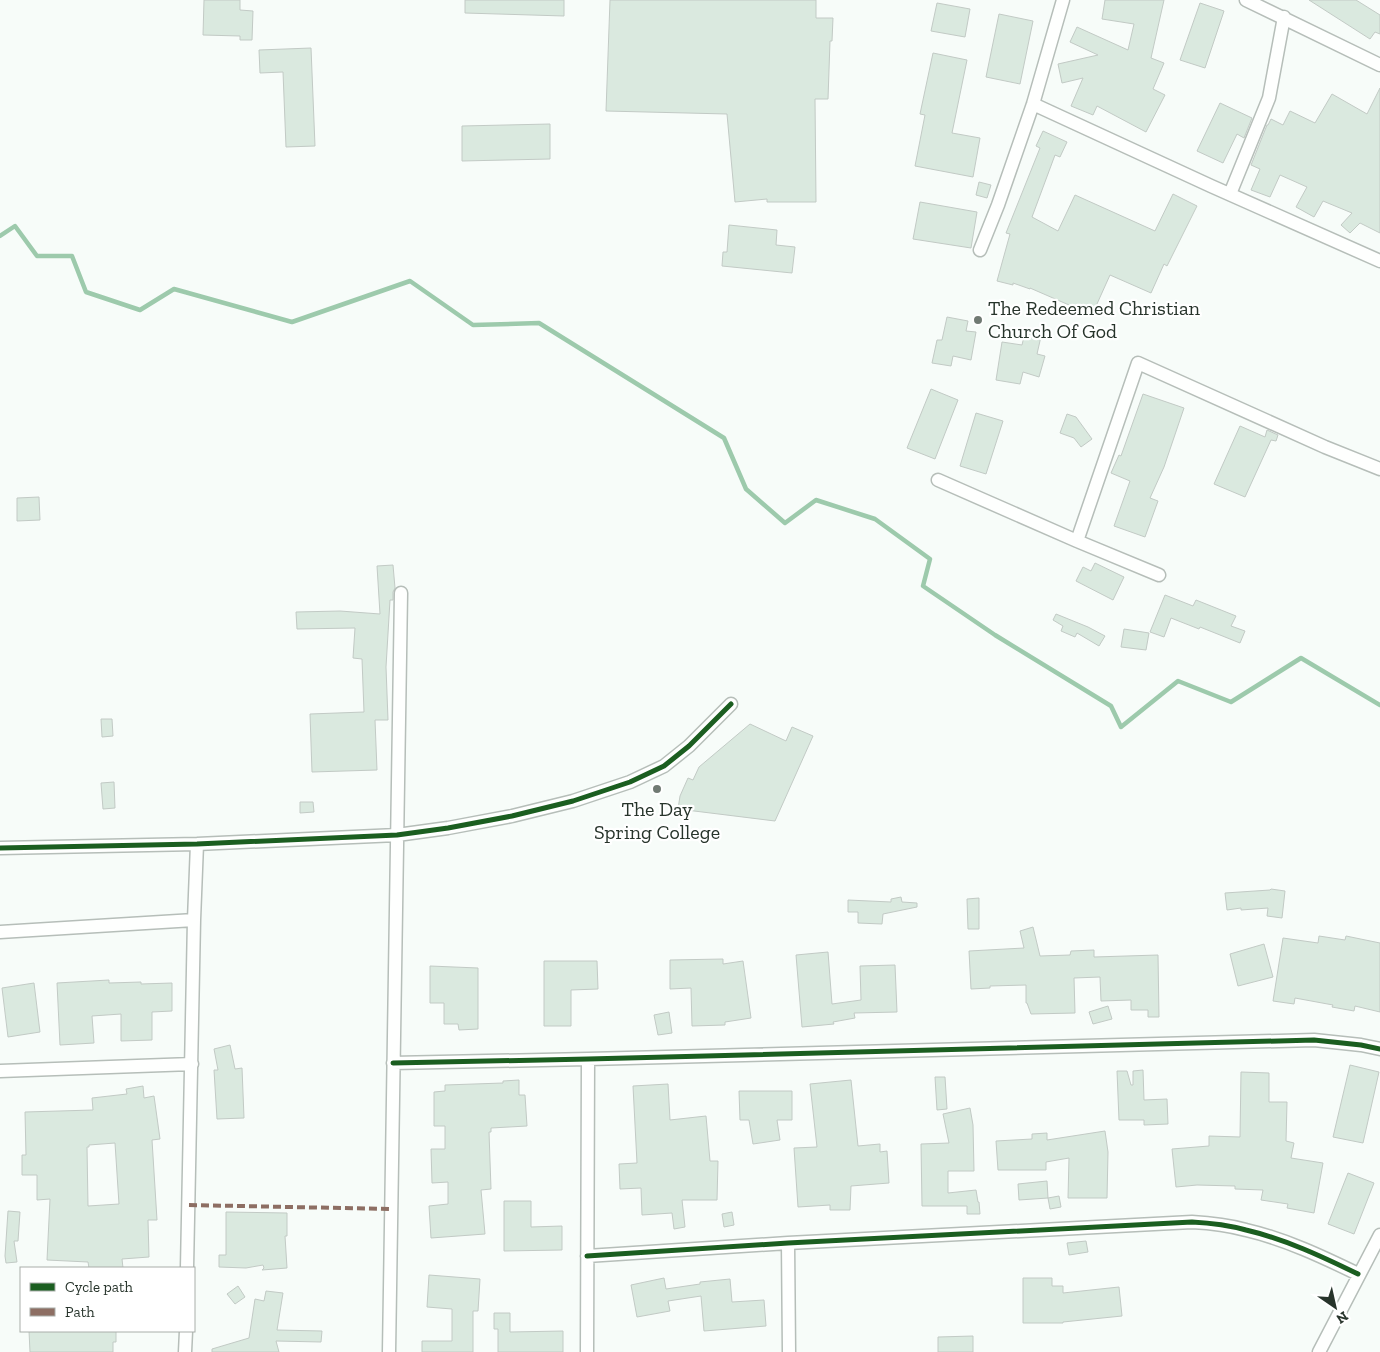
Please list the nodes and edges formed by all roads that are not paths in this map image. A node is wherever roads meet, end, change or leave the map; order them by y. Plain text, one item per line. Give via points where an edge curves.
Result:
1 (1063, 0) edge
2 (1246, 0) edge
3 (1284, 17) junction
4 (1380, 64) edge
5 (1033, 104) junction
6 (1230, 194) junction
7 (980, 250) dead end
8 (1380, 261) edge
9 (1380, 469) edge
10 (938, 480) dead end
11 (1077, 541) junction
12 (1159, 575) dead end
13 (401, 592) dead end
14 (731, 704) dead end
15 (397, 835) junction
16 (197, 844) junction
17 (0, 848) edge
18 (194, 920) junction
19 (0, 932) edge
20 (1380, 1049) edge
21 (588, 1059) junction
22 (393, 1062) junction
23 (192, 1064) junction
24 (0, 1071) edge
25 (1380, 1235) edge
26 (788, 1243) junction
27 (587, 1256) junction
28 (187, 1267) edge
29 (1358, 1274) junction
30 (186, 1332) edge
31 (185, 1352) edge
32 (389, 1352) edge
33 (587, 1352) edge
34 (789, 1352) edge
35 (1319, 1352) edge

1 - 5 street
2 - 3 street
3 - 4 street
3 - 6 street via 1269,98
5 - 6 street
5 - 7 street
6 - 8 street
9 - 11 street via 1138,363
10 - 11 street
11 - 12 street
13 - 15 street
14 - 15 street via 664,766 630,782 512,816
15 - 16 street
15 - 22 street
16 - 17 street
16 - 18 street
18 - 19 street
18 - 23 street
20 - 21 street via 1314,1040
21 - 22 street
21 - 27 street
22 - 32 street
23 - 24 street
23 - 28 street
25 - 29 street
26 - 27 street
26 - 29 street via 1192,1222 1248,1230
26 - 34 street
27 - 33 street
29 - 35 street
30 - 31 street

